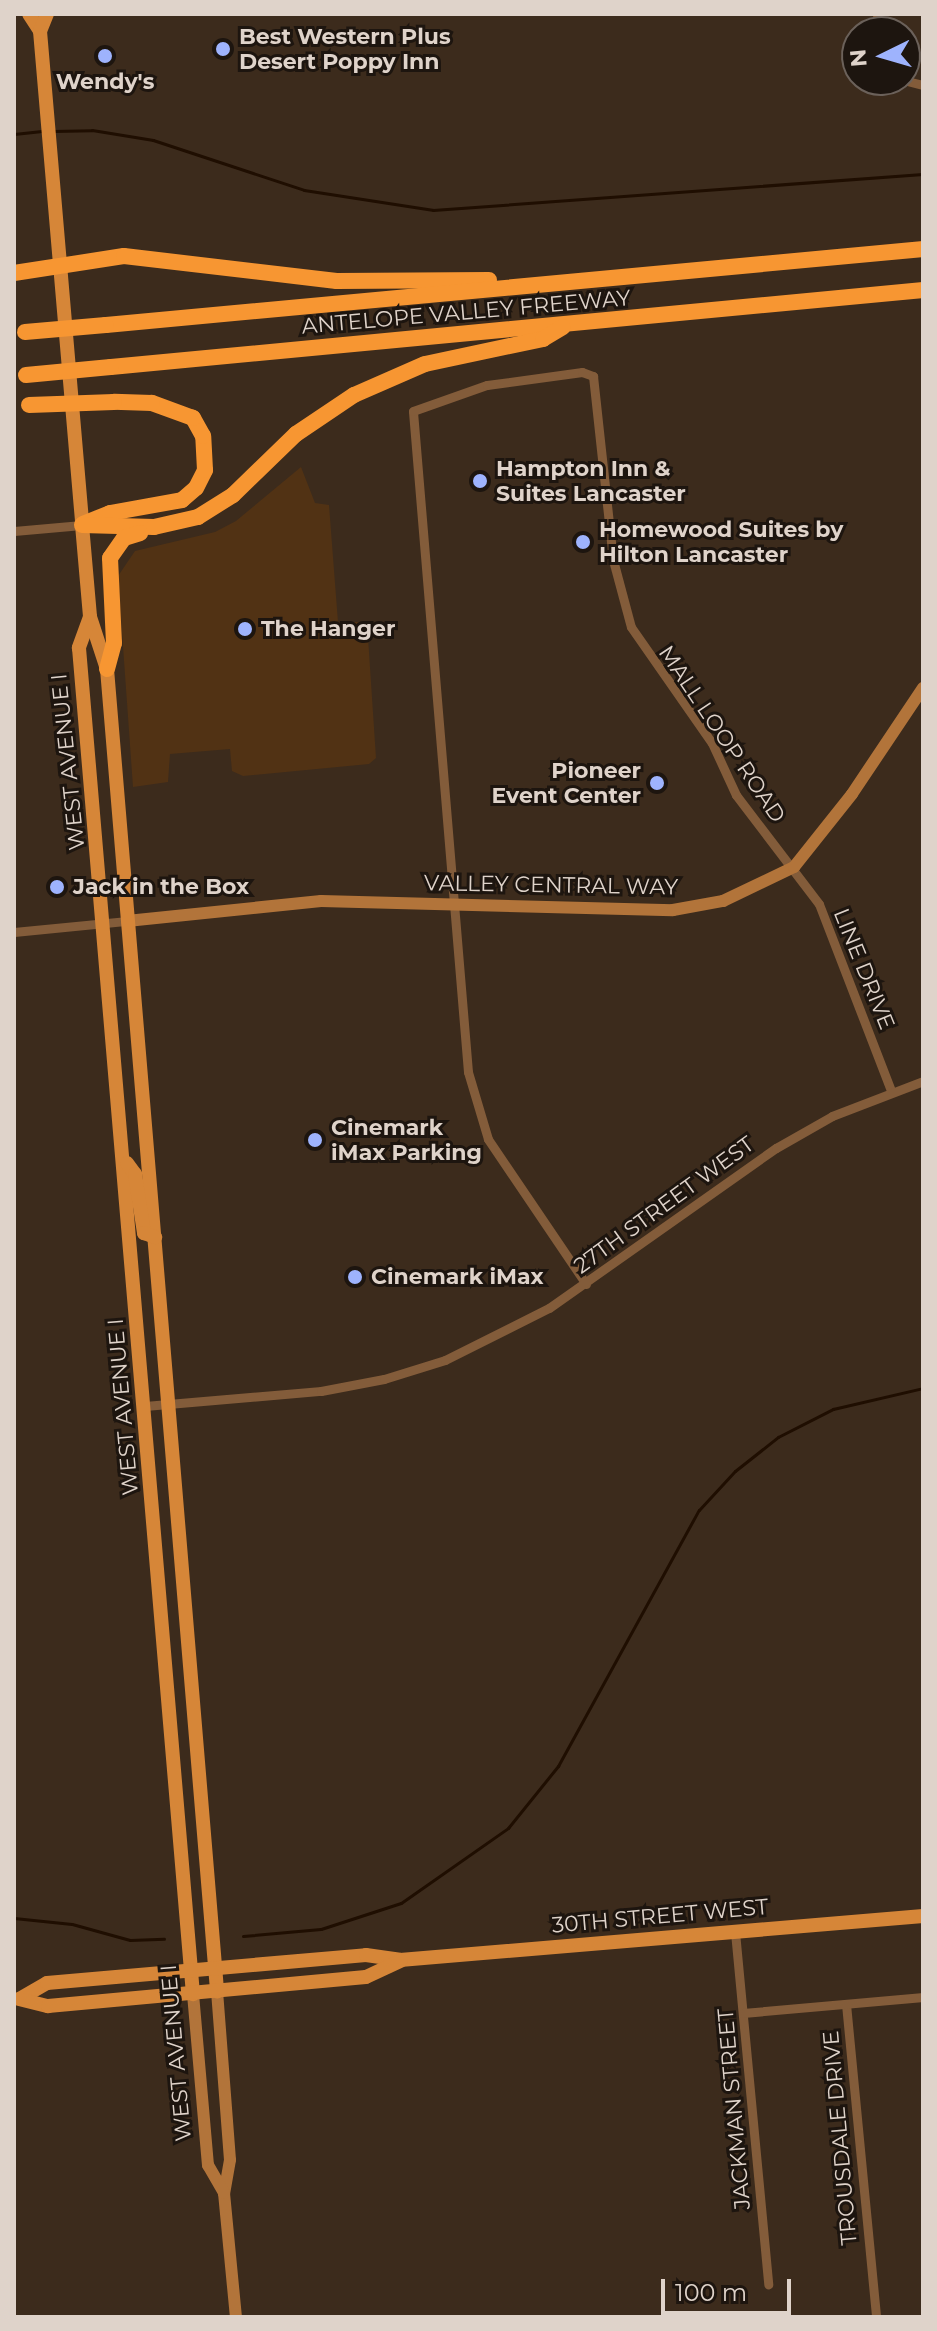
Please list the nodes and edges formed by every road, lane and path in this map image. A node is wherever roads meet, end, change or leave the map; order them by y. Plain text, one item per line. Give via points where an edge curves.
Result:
1 (29, 14) edge
2 (47, 14) edge
3 (40, 31) junction
4 (923, 249) edge
5 (61, 262) junction
6 (14, 273) edge
7 (530, 286) junction
8 (923, 290) edge
9 (566, 325) junction
10 (20, 333) edge
11 (20, 376) edge
12 (21, 405) edge
13 (82, 525) junction
14 (154, 527) junction
15 (14, 531) edge
16 (90, 617) junction
17 (107, 669) junction
18 (923, 688) edge
19 (794, 867) junction
20 (454, 904) junction
21 (127, 921) junction
22 (105, 923) junction
23 (14, 932) edge
24 (923, 1081) edge
25 (891, 1091) junction
26 (125, 1160) junction
27 (155, 1237) junction
28 (586, 1284) junction
29 (168, 1404) junction
30 (145, 1406) junction
31 (923, 1916) edge
32 (735, 1932) junction
33 (400, 1960) junction
34 (215, 1969) junction
35 (191, 1971) junction
36 (217, 1991) junction
37 (193, 1994) junction
38 (923, 1997) edge
39 (17, 1999) edge
40 (846, 2004) junction
41 (743, 2013) junction
42 (224, 2193) junction
43 (768, 2284) dead end
44 (236, 2317) edge
45 (876, 2317) edge

1 - 3 main road, WEST AVENUE I
2 - 3 main road, WEST AVENUE I
3 - 5 main road, WEST AVENUE I
4 - 7 highway, ANTELOPE VALLEY FREEWAY
5 - 6 highway
5 - 7 highway via 124,256 337,281 490,280
5 - 13 main road, WEST AVENUE I
7 - 10 highway, ANTELOPE VALLEY FREEWAY, bridge
8 - 9 highway, ANTELOPE VALLEY FREEWAY
9 - 11 highway, ANTELOPE VALLEY FREEWAY, bridge
9 - 14 highway via 543,339 473,351 383,380 296,434 214,508 178,524
12 - 13 highway, bridge via 152,403 193,418 203,436 205,470 182,500 110,513
13 - 14 highway
13 - 15 street
13 - 16 main road, WEST AVENUE I
14 - 17 highway via 124,538 110,558 114,643
16 - 17 main road, WEST AVENUE I
16 - 22 main road, WEST AVENUE I via 79,648
17 - 21 main road, WEST AVENUE I
18 - 19 street, VALLEY CENTRAL WAY via 852,794
19 - 20 street, VALLEY CENTRAL WAY via 723,901 673,910
19 - 20 street, MALL LOOP ROAD via 736,795 712,743 631,627 613,560 593,376 582,372 487,385 413,411
19 - 25 street, LINE DRIVE via 844,959
20 - 21 street, VALLEY CENTRAL WAY via 321,901
20 - 28 street via 475,1105 503,1163
21 - 22 street
21 - 27 main road, WEST AVENUE I
22 - 23 street
22 - 26 main road, WEST AVENUE I
24 - 25 street, 27TH STREET WEST
25 - 28 street, 27TH STREET WEST via 776,1148
26 - 27 main road via 135,1174 144,1233
26 - 30 main road, WEST AVENUE I
27 - 29 main road, WEST AVENUE I
28 - 29 street, 27TH STREET WEST via 486,1341 384,1379 321,1391
29 - 30 street, 27TH STREET WEST
29 - 34 main road, WEST AVENUE I
30 - 35 main road, WEST AVENUE I
31 - 32 main road, 30TH STREET WEST
32 - 33 main road, 30TH STREET WEST
32 - 41 street, JACKMAN STREET
33 - 34 main road, 30TH STREET WEST via 366,1955
33 - 36 main road, 30TH STREET WEST via 366,1977
34 - 35 main road, 30TH STREET WEST
34 - 36 main road, WEST AVENUE I
35 - 37 main road, WEST AVENUE I
35 - 39 main road, 30TH STREET WEST via 47,1983
36 - 37 main road, 30TH STREET WEST
36 - 42 street, WEST AVENUE I via 230,2160
37 - 39 main road, 30TH STREET WEST via 48,2006
37 - 42 street, WEST AVENUE I via 208,2165
38 - 40 street
40 - 41 street
40 - 45 street, TROUSDALE DRIVE
41 - 43 street, JACKMAN STREET
42 - 44 street, WEST AVENUE I

